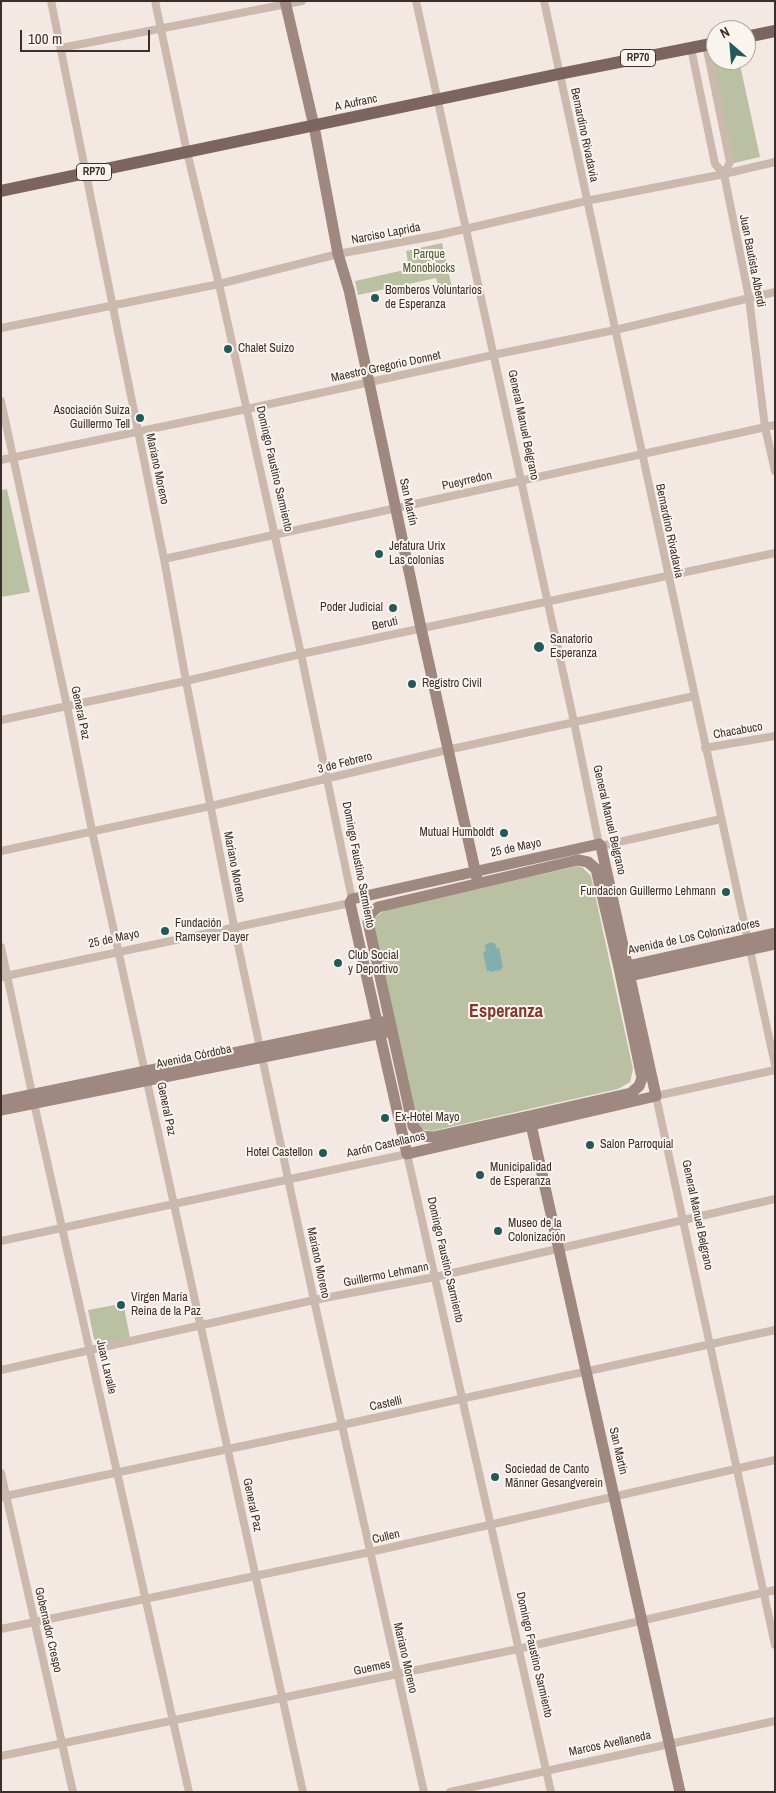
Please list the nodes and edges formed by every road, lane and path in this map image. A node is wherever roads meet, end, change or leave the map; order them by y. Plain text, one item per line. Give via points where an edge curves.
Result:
1 (51, 1) edge
2 (155, 1) edge
3 (302, 1) edge
4 (416, 1) edge
5 (544, 1) edge
6 (285, 3) edge
7 (161, 29) junction
8 (775, 31) edge
9 (756, 35) edge
10 (706, 45) edge
11 (61, 48) junction
12 (691, 48) junction
13 (715, 70) edge
14 (559, 74) junction
15 (438, 100) junction
16 (314, 126) junction
17 (187, 152) junction
18 (775, 162) edge
19 (87, 174) junction
20 (724, 174) junction
21 (1, 191) edge
22 (586, 201) junction
23 (465, 228) junction
24 (338, 254) junction
25 (219, 284) junction
26 (775, 292) edge
27 (749, 298) junction
28 (114, 305) junction
29 (1, 328) edge
30 (615, 330) junction
31 (493, 355) junction
32 (369, 382) junction
33 (1, 401) edge
34 (246, 409) junction
35 (775, 425) edge
36 (765, 427) junction
37 (138, 432) junction
38 (642, 455) junction
39 (12, 458) junction
40 (1, 460) edge
41 (775, 471) edge
42 (521, 480) junction
43 (396, 509) junction
44 (274, 535) junction
45 (775, 553) edge
46 (164, 559) junction
47 (668, 576) junction
48 (547, 601) junction
49 (421, 628) junction
50 (301, 654) junction
51 (186, 681) junction
52 (694, 696) junction
53 (67, 706) junction
54 (1, 720) edge
55 (574, 722) junction
56 (775, 736) edge
57 (705, 748) junction
58 (447, 750) junction
59 (327, 779) junction
60 (211, 806) junction
61 (721, 819) junction
62 (92, 831) junction
63 (600, 845) junction
64 (1, 851) edge
65 (592, 866) joint
66 (476, 878) junction
67 (351, 901) junction
68 (378, 906) joint
69 (234, 926) junction
70 (775, 933) edge
71 (748, 944) junction
72 (775, 944) edge
73 (1, 947) edge
74 (119, 952) junction
75 (625, 972) junction
76 (4, 977) edge
77 (391, 1026) junction
78 (378, 1028) junction
79 (261, 1052) junction
80 (775, 1065) edge
81 (775, 1070) edge
82 (147, 1076) junction
83 (631, 1093) joint
84 (656, 1096) junction
85 (34, 1099) junction
86 (1, 1101) edge
87 (1, 1110) edge
88 (530, 1121) junction
89 (413, 1126) joint
90 (407, 1154) junction
91 (288, 1180) junction
92 (775, 1199) edge
93 (174, 1204) junction
94 (684, 1220) junction
95 (63, 1228) junction
96 (1, 1241) edge
97 (559, 1248) junction
98 (435, 1277) junction
99 (314, 1300) junction
100 (201, 1325) junction
101 (775, 1330) edge
102 (710, 1344) junction
103 (90, 1350) junction
104 (1, 1370) edge
105 (586, 1371) junction
106 (462, 1399) junction
107 (342, 1425) junction
108 (228, 1449) junction
109 (775, 1460) edge
110 (737, 1468) junction
111 (1, 1473) edge
112 (118, 1473) junction
113 (614, 1496) junction
114 (4, 1497) edge
115 (490, 1525) junction
116 (370, 1552) junction
117 (256, 1576) junction
118 (775, 1590) edge
119 (763, 1592) junction
120 (146, 1599) junction
121 (642, 1620) junction
122 (35, 1622) junction
123 (1, 1629) edge
124 (775, 1645) edge
125 (518, 1649) junction
126 (397, 1674) junction
127 (283, 1698) junction
128 (173, 1720) junction
129 (775, 1721) edge
130 (62, 1743) junction
131 (669, 1743) junction
132 (1, 1756) edge
133 (547, 1769) junction
134 (72, 1792) edge
135 (189, 1792) edge
136 (303, 1792) edge
137 (424, 1792) edge
138 (450, 1792) edge
139 (551, 1792) edge
140 (680, 1792) edge

1 - 11 street, Mariano Moreno
2 - 7 street, Domingo Faustino Sarmiento
3 - 6 street
4 - 15 street, General Manuel Belgrano
5 - 14 street, Bernardino Rivadavia
6 - 7 street
6 - 16 main road, San Martín
7 - 11 street
7 - 17 street, Domingo Faustino Sarmiento
8 - 9 main road
10 - 12 main road, A Aufranc / RP70
11 - 19 street, Mariano Moreno
12 - 14 main road, A Aufranc / RP70
12 - 20 street, Juan Bautista Alberdi via 715,164
13 - 20 street, Juan Bautista Alberdi via 730,162
14 - 15 main road, A Aufranc / RP70
14 - 22 street, Bernardino Rivadavia
15 - 16 main road, A Aufranc / RP70
15 - 23 street, General Manuel Belgrano
16 - 17 main road, A Aufranc / RP70
16 - 24 main road, San Martín
17 - 19 main road, A Aufranc / RP70
17 - 25 street, Domingo Faustino Sarmiento
18 - 20 street, Narciso Laprida
19 - 21 main road, A Aufranc / RP70
19 - 28 street, Mariano Moreno
20 - 22 street, Narciso Laprida
20 - 27 street, Juan Bautista Alberdi
22 - 23 street, Narciso Laprida
22 - 30 street, Bernardino Rivadavia
23 - 24 street, Narciso Laprida
23 - 31 street, General Manuel Belgrano
24 - 25 street, Narciso Laprida
24 - 32 main road, San Martín
25 - 28 street, Narciso Laprida
25 - 34 street, Domingo Faustino Sarmiento
26 - 27 street, Maestro Gregorio Donnet
27 - 30 street, Maestro Gregorio Donnet
27 - 36 street, Juan Bautista Alberdi
28 - 29 street, Narciso Laprida
28 - 37 street, Mariano Moreno
30 - 31 street, Maestro Gregorio Donnet
30 - 38 street, Bernardino Rivadavia
31 - 32 street, Maestro Gregorio Donnet
31 - 42 street, General Manuel Belgrano
32 - 34 street, Maestro Gregorio Donnet
32 - 43 main road, San Martín
33 - 39 street, General Paz
34 - 37 street, Maestro Gregorio Donnet
34 - 44 street, Domingo Faustino Sarmiento
35 - 36 street, Pueyrredon
36 - 38 street, Pueyrredon
36 - 41 street, Juan Bautista Alberdi
37 - 39 street, Maestro Gregorio Donnet
37 - 46 street, Mariano Moreno
38 - 42 street, Pueyrredon
38 - 47 street, Bernardino Rivadavia
39 - 40 street, Maestro Gregorio Donnet
39 - 53 street, General Paz
42 - 43 street, Pueyrredon
42 - 48 street, General Manuel Belgrano
43 - 44 street, Pueyrredon
43 - 49 main road, San Martín
44 - 46 street, Pueyrredon
44 - 50 street, Domingo Faustino Sarmiento
45 - 47 street, Beruti
46 - 51 street, Mariano Moreno
47 - 48 street, Beruti
47 - 52 street, Bernardino Rivadavia
48 - 49 street, Beruti
48 - 55 street, General Manuel Belgrano
49 - 50 street, Beruti
49 - 58 main road, San Martín
50 - 51 street, Beruti
50 - 59 street, Domingo Faustino Sarmiento
51 - 53 street, Beruti
51 - 60 street, Mariano Moreno
52 - 55 street, 3 de Febrero
52 - 57 street, Bernardino Rivadavia
53 - 54 street, Beruti
53 - 62 street, General Paz
55 - 58 street, 3 de Febrero
55 - 63 street, General Manuel Belgrano
56 - 57 street, Chacabuco
57 - 61 street, Bernardino Rivadavia
58 - 59 street, 3 de Febrero
58 - 66 main road, San Martín
59 - 60 street, 3 de Febrero
59 - 67 street, Domingo Faustino Sarmiento
60 - 62 street, 3 de Febrero
60 - 69 street, Mariano Moreno
61 - 63 street, 25 de Mayo
61 - 71 street, Bernardino Rivadavia
62 - 64 street, 3 de Febrero
62 - 74 street, General Paz
63 - 66 main road, 25 de Mayo
63 - 75 main road, General Manuel Belgrano
65 - 66 main road, 25 de Mayo via 578,860
65 - 75 main road, General Manuel Belgrano via 596,869
66 - 67 main road, 25 de Mayo
66 - 68 main road, 25 de Mayo
67 - 69 street, 25 de Mayo
67 - 78 main road, Domingo Faustino Sarmiento
68 - 77 main road, Domingo Faustino Sarmiento via 368,922
69 - 74 street, 25 de Mayo
69 - 79 street, Mariano Moreno
70 - 71 main road, Avenida de Los Colonizadores
71 - 72 main road, Avenida de Los Colonizadores
71 - 75 main road, Avenida de Los Colonizadores
71 - 80 street, Bernardino Rivadavia
73 - 76 street, Juan Lavalle
74 - 76 street, 25 de Mayo
74 - 82 street, General Paz
75 - 83 main road, General Manuel Belgrano via 642,1078
75 - 84 main road, General Manuel Belgrano
76 - 85 street, Juan Lavalle
77 - 78 main road, Avenida Córdoba
77 - 89 main road, Domingo Faustino Sarmiento
78 - 79 main road, Avenida Córdoba
78 - 90 main road, Domingo Faustino Sarmiento
79 - 82 main road, Avenida Córdoba
79 - 91 street, Mariano Moreno
81 - 84 street, Aarón Castellanos
82 - 85 main road, Avenida Córdoba
82 - 93 street, General Paz
83 - 88 main road, Aarón Castellanos
84 - 88 main road, Aarón Castellanos
84 - 94 street, General Manuel Belgrano
85 - 86 main road, Avenida Córdoba
85 - 87 main road, Avenida Córdoba
85 - 95 street, Juan Lavalle
88 - 89 main road, Aarón Castellanos via 433,1137 421,1136
88 - 90 main road, Aarón Castellanos
88 - 97 main road, San Martín
90 - 91 street, Aarón Castellanos
90 - 98 street, Domingo Faustino Sarmiento
91 - 93 street, Aarón Castellanos
91 - 99 street, Mariano Moreno
92 - 94 street, Guillermo Lehmann
93 - 95 street, Aarón Castellanos
93 - 100 street, General Paz
94 - 97 street, Guillermo Lehmann
94 - 102 street, General Manuel Belgrano
95 - 96 street, Aarón Castellanos
95 - 103 street, Juan Lavalle
97 - 98 street, Guillermo Lehmann
97 - 105 main road, San Martín
98 - 99 street, Guillermo Lehmann
98 - 106 street, Domingo Faustino Sarmiento
99 - 100 street, Guillermo Lehmann
99 - 107 street, Mariano Moreno
100 - 103 street, Guillermo Lehmann
100 - 108 street, General Paz
101 - 102 street, Castelli
102 - 105 street, Castelli
102 - 110 street, General Manuel Belgrano
103 - 104 street, Guillermo Lehmann
103 - 112 street, Juan Lavalle
105 - 106 street, Castelli
105 - 113 main road, San Martín
106 - 107 street, Castelli
106 - 115 street, Domingo Faustino Sarmiento
107 - 108 street, Castelli
107 - 116 street, Mariano Moreno
108 - 112 street, Castelli
108 - 117 street, General Paz
109 - 110 street, Cullen
110 - 113 street, Cullen
110 - 119 street, General Manuel Belgrano
111 - 114 street, Gobernador Crespo
112 - 114 street, Castelli
112 - 120 street, Juan Lavalle
113 - 115 street, Cullen
113 - 121 main road, San Martín
114 - 122 street, Gobernador Crespo
115 - 116 street, Cullen
115 - 125 street, Domingo Faustino Sarmiento
116 - 117 street, Cullen
116 - 126 street, Mariano Moreno
117 - 120 street, Cullen
117 - 127 street, General Paz
118 - 119 street, Guemes
119 - 121 street, Guemes
119 - 124 street, General Manuel Belgrano
120 - 122 street, Cullen
120 - 128 street, Juan Lavalle
121 - 125 street, Guemes
121 - 131 main road, San Martín
122 - 123 street, Cullen
122 - 130 street, Gobernador Crespo
125 - 126 street, Guemes
125 - 133 street, Domingo Faustino Sarmiento
126 - 127 street, Guemes
126 - 137 street, Mariano Moreno
127 - 128 street, Guemes
127 - 136 street, General Paz
128 - 130 street, Guemes
128 - 135 street, Juan Lavalle
129 - 131 street, Marcos Avellaneda
130 - 132 street, Guemes
130 - 134 street, Gobernador Crespo
131 - 133 street, Marcos Avellaneda
131 - 140 main road, San Martín
133 - 138 street, Marcos Avellaneda
133 - 139 street, Domingo Faustino Sarmiento

